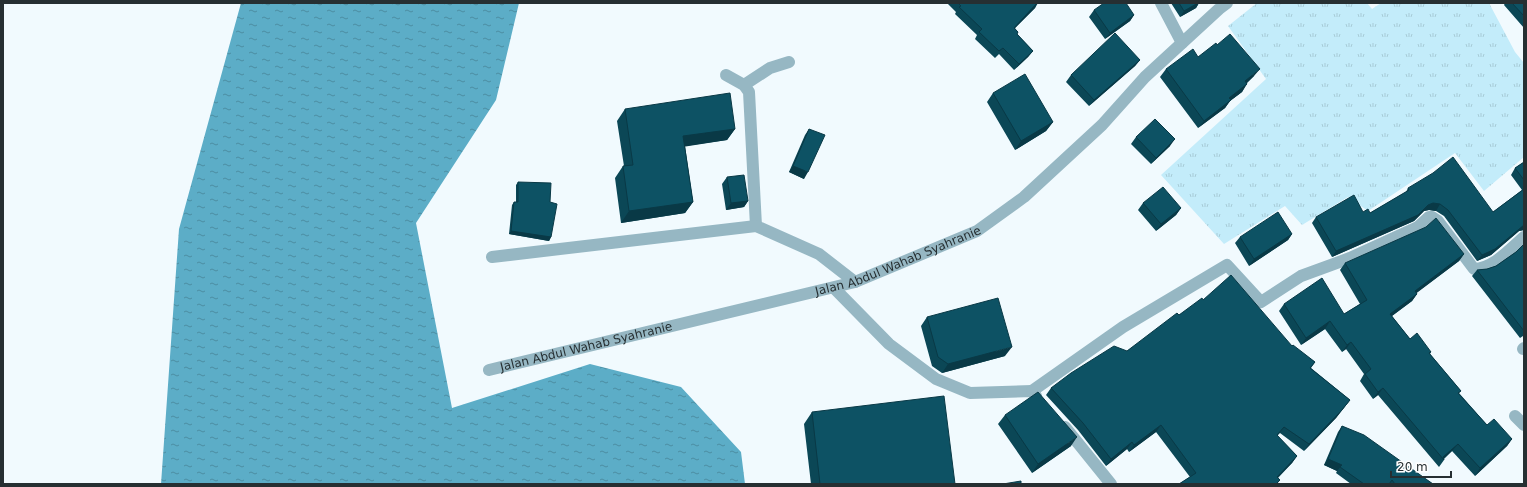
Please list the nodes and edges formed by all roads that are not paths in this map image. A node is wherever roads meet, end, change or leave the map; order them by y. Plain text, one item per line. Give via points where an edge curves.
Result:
1 (1161, 3) edge
2 (1227, 3) edge
3 (1182, 43) junction
4 (789, 62) dead end
5 (726, 75) dead end
6 (744, 85) junction
7 (756, 226) junction
8 (1524, 237) edge
9 (492, 256) dead end
10 (856, 282) junction
11 (834, 288) junction
12 (489, 370) dead end
13 (1032, 391) junction
14 (1042, 402) edge
15 (1515, 416) dead end
16 (1057, 418) edge
17 (1524, 426) edge
18 (1111, 484) edge

1 - 3 street
2 - 3 street, Jalan Abdul Wahab Syahranie
3 - 10 street, Jalan Abdul Wahab Syahranie via 1145,77 1102,125 1024,197 976,231
4 - 6 street via 770,68
5 - 6 street
6 - 7 street via 749,92
7 - 9 street
7 - 10 street via 819,254
8 - 13 street via 1494,262 1481,269 1474,269 1438,221 1429,217 1418,227 1350,258 1301,276 1261,302 1227,265 1124,327
10 - 11 street, Jalan Abdul Wahab Syahranie
11 - 12 street, Jalan Abdul Wahab Syahranie
11 - 13 street via 890,344 936,379 970,393
13 - 14 street
15 - 17 street
16 - 18 street

